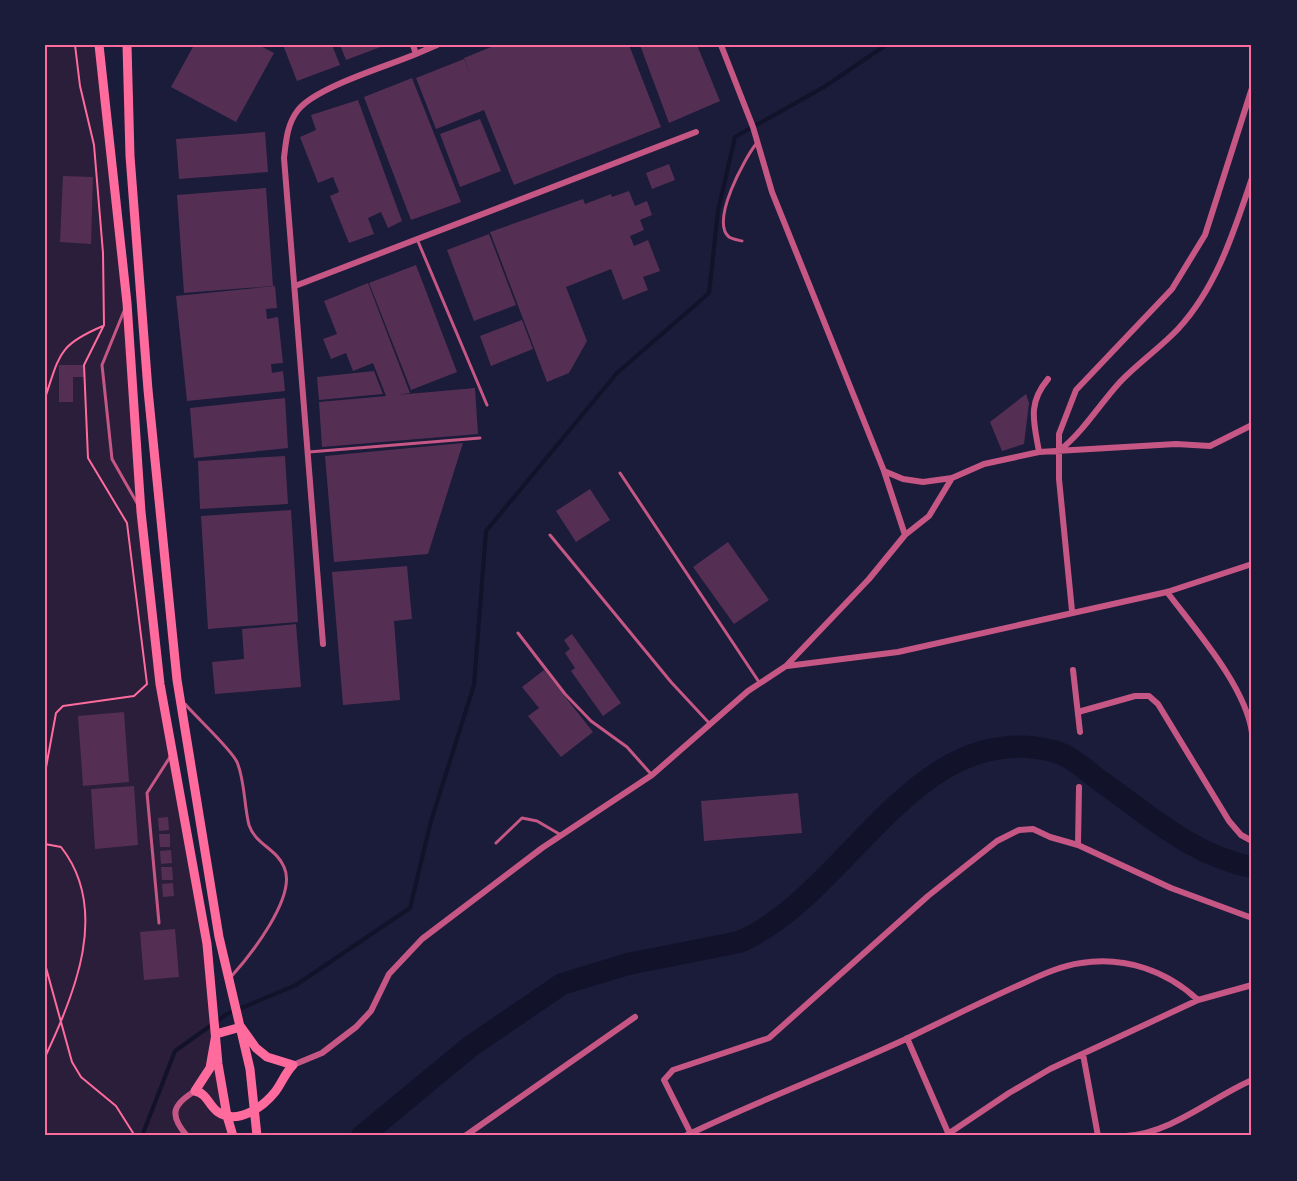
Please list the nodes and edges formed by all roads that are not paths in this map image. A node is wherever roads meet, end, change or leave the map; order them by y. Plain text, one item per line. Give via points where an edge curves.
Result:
1 (99, 45) edge
2 (127, 45) edge
3 (413, 45) edge
4 (437, 45) edge
5 (721, 45) edge
6 (416, 54) junction
7 (1252, 88) edge
8 (696, 132) dead end
9 (757, 143) junction
10 (1252, 178) edge
11 (417, 239) junction
12 (742, 241) dead end
13 (295, 286) junction
14 (127, 303) junction
15 (1048, 378) dead end
16 (487, 405) dead end
17 (1252, 425) edge
18 (480, 438) dead end
19 (1059, 450) junction
20 (309, 452) junction
21 (1039, 452) junction
22 (884, 471) junction
23 (620, 473) dead end
24 (952, 478) junction
25 (141, 512) junction
26 (550, 535) dead end
27 (905, 535) junction
28 (1252, 564) edge
29 (1167, 592) junction
30 (1072, 611) junction
31 (518, 633) dead end
32 (323, 644) dead end
33 (786, 666) junction
34 (1073, 670) dead end
35 (759, 682) junction
36 (180, 698) junction
37 (1078, 712) junction
38 (710, 724) junction
39 (1252, 728) edge
40 (1080, 732) dead end
41 (172, 753) junction
42 (652, 775) junction
43 (1079, 787) dead end
44 (561, 835) junction
45 (1252, 841) edge
46 (496, 843) dead end
47 (1078, 845) junction
48 (1252, 918) edge
49 (159, 923) dead end
50 (229, 979) junction
51 (1252, 985) edge
52 (1198, 1000) junction
53 (635, 1017) dead end
54 (241, 1027) junction
55 (216, 1034) junction
56 (907, 1038) junction
57 (1083, 1054) junction
58 (293, 1065) junction
59 (1252, 1080) edge
60 (195, 1091) junction
61 (255, 1108) junction
62 (227, 1116) junction
63 (689, 1135) edge
64 (948, 1135) edge
65 (187, 1136) edge
66 (233, 1136) edge
67 (257, 1136) edge
68 (465, 1136) edge
69 (1098, 1136) edge
70 (1126, 1136) edge

1 - 14 highway
2 - 36 highway via 130,156 148,390
3 - 6 street
4 - 6 street
5 - 9 street
6 - 13 street via 322,93 299,109 288,129 284,158
7 - 19 street via 1205,235 1172,289 1076,390 1059,434
8 - 11 street
9 - 12 lane via 736,178 724,217 725,232
9 - 22 street via 772,192
10 - 19 street via 1224,256 1196,306 1179,328 1099,406 1079,435
11 - 13 street
11 - 16 lane
13 - 20 street
14 - 25 highway
14 - 25 lane via 102,365 112,459
15 - 21 street via 1033,404
17 - 19 street via 1210,446
18 - 20 lane
19 - 21 street
19 - 30 street
20 - 32 street
21 - 24 street via 984,464
22 - 24 street via 923,482
22 - 27 street
23 - 35 lane
24 - 27 street via 929,516
25 - 41 highway via 160,684
26 - 38 lane
27 - 33 street via 877,571
28 - 29 street
29 - 30 street
29 - 39 street via 1218,660
30 - 33 street via 898,652
31 - 42 lane via 565,694 591,721 627,747
33 - 35 street
34 - 37 street
35 - 38 street
36 - 50 highway
36 - 50 lane via 237,762 250,828 285,868 287,889 273,918 248,958
37 - 40 street
37 - 45 street via 1135,696 1149,696 1158,704 1229,821
38 - 42 street
41 - 49 lane via 147,793
41 - 55 highway via 207,944
42 - 44 street
43 - 47 street
44 - 46 lane via 537,821 522,818
44 - 58 street via 412,947 389,975 371,1011 339,1042 308,1061
47 - 48 street via 1172,888
47 - 63 street via 1033,829 1019,830 997,841 928,896 768,1038 673,1070 664,1080
50 - 54 highway
51 - 52 street
52 - 56 street via 1179,983 1149,968 1081,963 1043,974
52 - 57 street
53 - 68 street
54 - 55 highway
54 - 58 highway via 267,1057
54 - 61 highway
55 - 60 highway via 210,1068
55 - 62 highway
56 - 63 street
56 - 64 street
57 - 64 street via 1009,1093
57 - 69 street
58 - 61 highway via 275,1092
59 - 70 street via 1171,1124
60 - 62 highway via 205,1095 216,1111
60 - 65 street via 181,1100 175,1112 177,1124
61 - 62 highway via 245,1116
61 - 67 highway
62 - 66 highway

